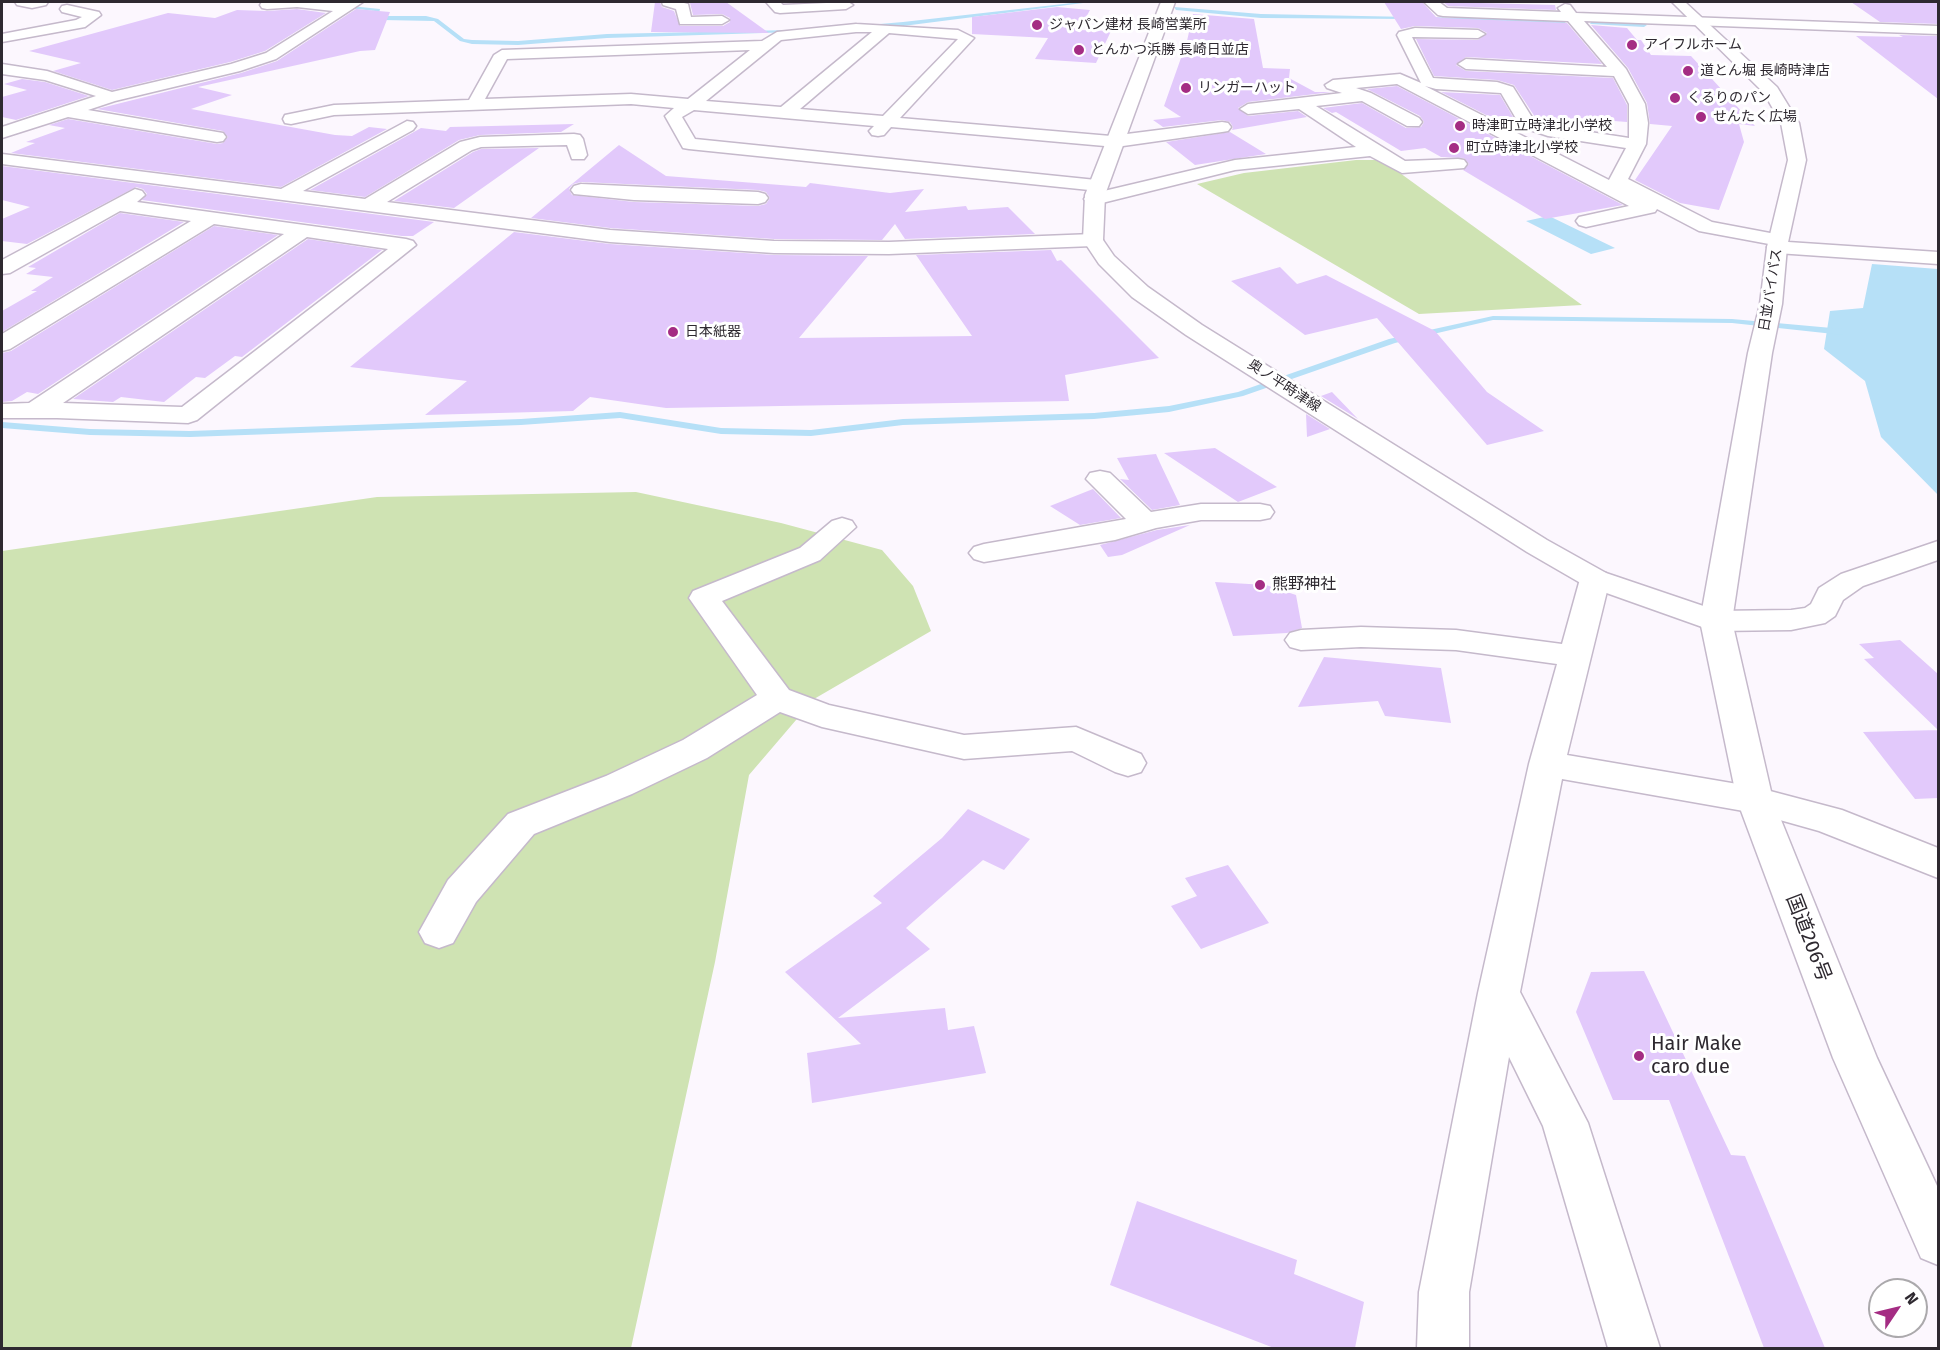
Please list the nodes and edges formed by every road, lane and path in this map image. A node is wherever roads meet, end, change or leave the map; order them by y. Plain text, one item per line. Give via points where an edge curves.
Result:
1 (41, 2) edge
2 (668, 2) edge
3 (773, 2) edge
4 (1168, 2) edge
5 (1431, 2) edge
6 (1561, 2) edge
7 (1678, 2) edge
8 (845, 3) edge
9 (351, 4) edge
10 (267, 5) dead end
11 (20, 9) edge
12 (67, 9) dead end
13 (1572, 17) junction
14 (722, 20) dead end
15 (783, 20) dead end
16 (1700, 22) junction
17 (886, 28) junction
18 (1938, 30) edge
19 (1498, 35) dead end
20 (3, 37) edge
21 (1570, 38) dead end
22 (1594, 39) junction
23 (765, 45) junction
24 (1418, 62) junction
25 (719, 64) dead end
26 (742, 64) junction
27 (2, 69) edge
28 (515, 72) dead end
29 (1620, 72) junction
30 (491, 73) junction
31 (33, 74) junction
32 (2, 82) edge
33 (1365, 96) junction
34 (110, 97) junction
35 (693, 103) junction
36 (1302, 104) junction
37 (474, 105) junction
38 (1248, 109) dead end
39 (787, 111) junction
40 (65, 112) junction
41 (291, 118) dead end
42 (887, 120) junction
43 (1413, 122) dead end
44 (407, 126) dead end
45 (1222, 127) dead end
46 (2, 133) edge
47 (217, 137) dead end
48 (1116, 141) junction
49 (1637, 144) junction
50 (1373, 150) junction
51 (578, 155) dead end
52 (2, 159) edge
53 (852, 161) junction
54 (1458, 164) dead end
55 (163, 179) junction
56 (581, 190) dead end
57 (1097, 192) junction
58 (634, 194) junction
59 (283, 195) junction
60 (758, 198) dead end
61 (117, 205) junction
62 (367, 206) junction
63 (211, 218) junction
64 (1586, 221) dead end
65 (303, 231) junction
66 (596, 235) junction
67 (1093, 240) junction
68 (1778, 243) junction
69 (2, 252) edge
70 (26, 255) junction
71 (1938, 258) edge
72 (2, 268) edge
73 (2, 344) edge
74 (35, 410) junction
75 (2, 411) edge
76 (1100, 479) dead end
77 (1260, 512) dead end
78 (1146, 522) junction
79 (842, 527) dead end
80 (1938, 550) edge
81 (984, 553) dead end
82 (1595, 579) junction
83 (1716, 621) junction
84 (1301, 640) dead end
85 (1575, 656) junction
86 (777, 698) junction
87 (1128, 763) dead end
88 (1547, 764) junction
89 (1755, 800) junction
90 (1938, 863) edge
91 (439, 932) dead end
92 (1499, 993) junction
93 (1938, 1241) edge
94 (1443, 1348) edge
95 (1634, 1348) edge

1 - 11 main road
2 - 14 main road via 683,7 685,21
3 - 8 main road via 780,9
4 - 48 main road
5 - 13 main road via 1443,12
6 - 13 main road
7 - 16 main road, 日並バイパス
8 - 15 main road via 857,22
9 - 10 main road
9 - 34 main road via 271,56
12 - 20 main road via 94,15 80,24
13 - 16 main road
13 - 22 main road
16 - 18 main road
16 - 68 main road, 日並バイパス via 1771,90 1790,123 1797,160
17 - 23 main road via 777,36
17 - 39 main road
17 - 42 main road via 967,38
19 - 24 main road via 1404,34
21 - 22 main road
22 - 29 main road
23 - 26 main road
23 - 30 main road via 502,55
24 - 29 main road
24 - 49 main road via 1426,81 1507,90 1527,123 1548,131
25 - 26 main road
26 - 35 main road
27 - 31 main road
28 - 30 main road
29 - 49 main road via 1637,104
30 - 37 main road
31 - 32 main road
31 - 34 main road
33 - 36 main road
33 - 43 main road
33 - 64 main road via 1333,85 1400,79 1648,208
34 - 40 main road
35 - 37 main road via 631,99
35 - 39 main road
35 - 53 main road via 673,116 689,144
36 - 38 main road
36 - 50 main road
37 - 41 main road via 333,110
39 - 42 main road
40 - 46 main road
40 - 47 main road
42 - 48 main road
42 - 53 main road
44 - 59 main road
45 - 48 main road
48 - 57 main road
49 - 68 main road via 1618,181 1706,227
50 - 54 main road via 1402,167
50 - 57 main road via 1235,165
51 - 62 main road via 574,139 480,142 466,146
52 - 55 main road
53 - 57 main road
55 - 59 main road
55 - 61 main road
56 - 58 main road
57 - 67 main road
58 - 60 main road
58 - 66 main road
59 - 62 main road
61 - 63 main road
61 - 70 main road
62 - 66 main road
63 - 65 main road
63 - 73 main road
65 - 74 main road
65 - 74 main road via 406,245 188,415
66 - 67 main road via 774,247 869,248
67 - 82 main road, 奥ノ平時津線 via 1106,260 1140,292 1194,330
68 - 71 main road
68 - 83 main road, 日並バイパス
69 - 70 main road
70 - 72 main road
74 - 75 main road
76 - 78 main road
77 - 78 main road via 1200,512
78 - 81 main road via 1115,531
79 - 86 main road via 810,554 704,598
80 - 83 main road, 奥ノ平時津線 via 1852,580 1830,595 1824,609 1814,616
82 - 83 main road, 奥ノ平時津線
82 - 85 main road
83 - 89 main road, 国道206号
84 - 85 main road via 1456,640
85 - 88 main road
86 - 87 main road via 822,716 964,747 1076,739
86 - 91 main road via 695,749 521,824 462,891
88 - 89 main road
88 - 92 main road
89 - 90 main road via 1829,820
89 - 93 main road, 国道206号 via 1855,1058
92 - 94 main road via 1444,1292
92 - 95 main road via 1565,1123

